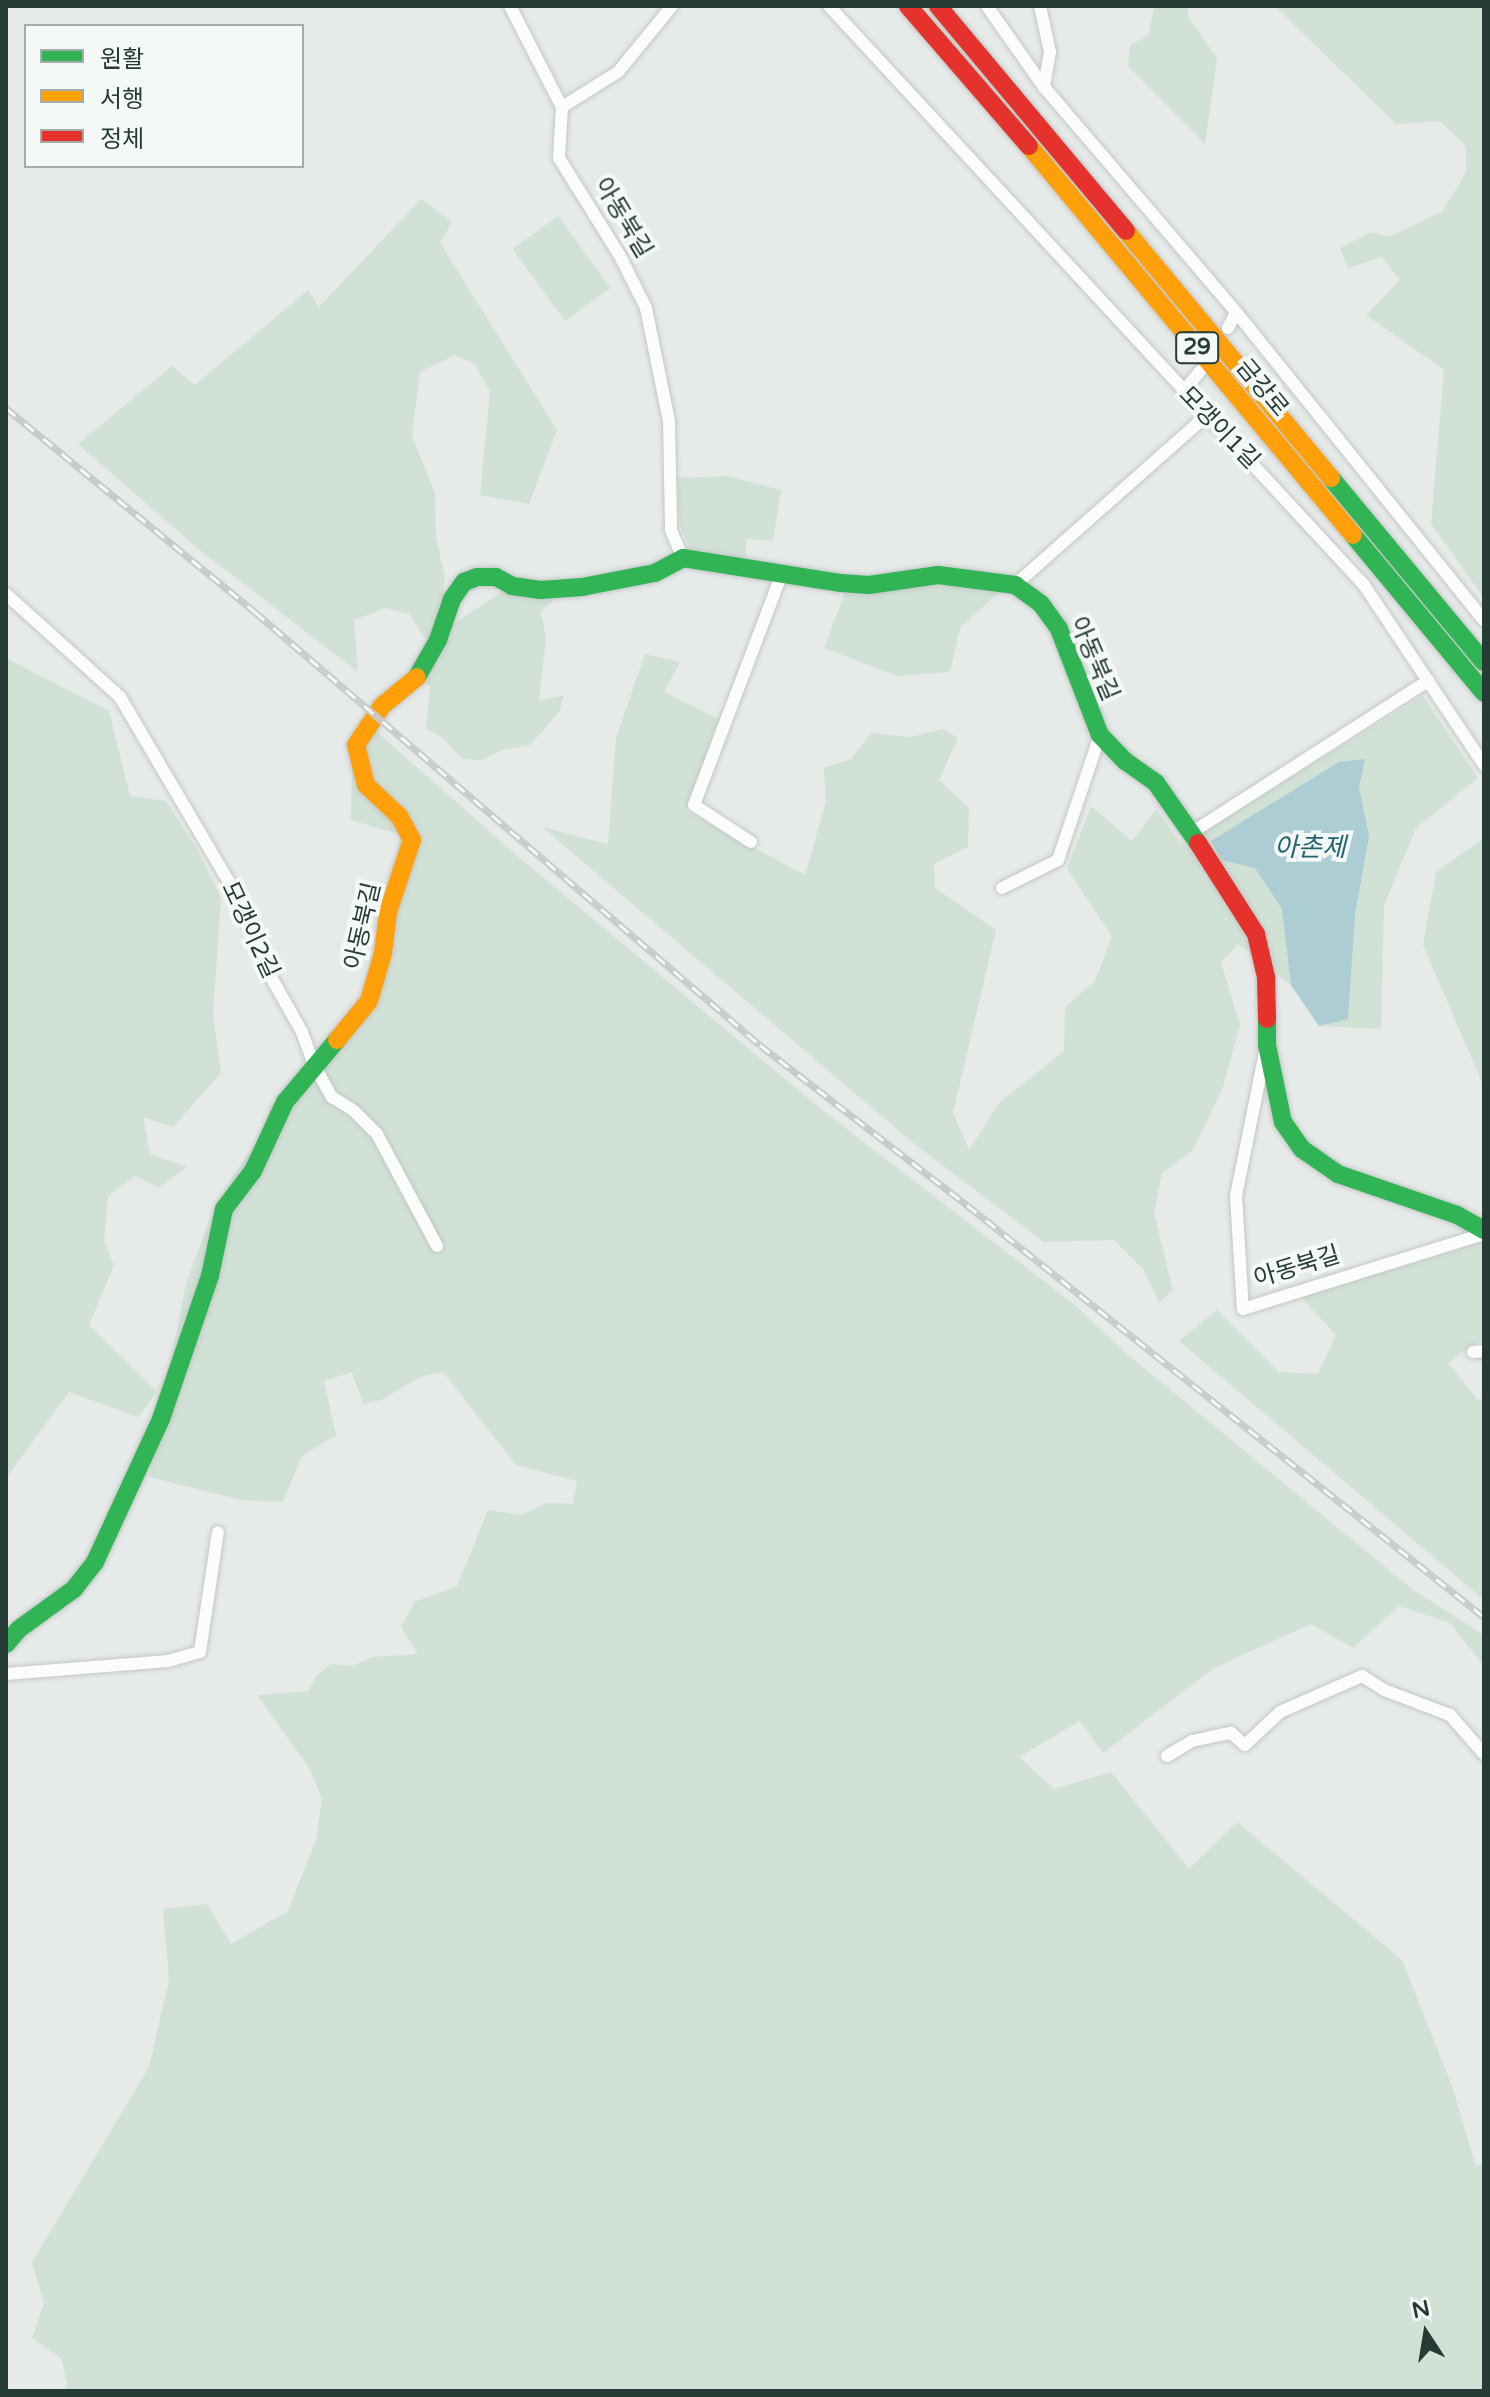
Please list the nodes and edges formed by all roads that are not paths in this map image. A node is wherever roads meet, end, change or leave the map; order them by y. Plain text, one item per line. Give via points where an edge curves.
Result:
1 (510, 6) edge
2 (672, 6) edge
3 (829, 6) edge
4 (892, 6) edge
5 (908, 6) edge
6 (938, 6) edge
7 (987, 6) edge
8 (1040, 6) edge
9 (1044, 87) junction
10 (562, 107) junction
11 (1010, 123) junction
12 (1236, 312) junction
13 (1228, 328) dead end
14 (1200, 371) dead end
15 (1184, 391) junction
16 (1206, 416) junction
17 (683, 558) junction
18 (782, 573) junction
19 (1015, 585) junction
20 (6, 594) edge
21 (1484, 621) edge
22 (1484, 662) edge
23 (1428, 681) junction
24 (1484, 693) edge
25 (1100, 735) junction
26 (1484, 765) edge
27 (1191, 833) junction
28 (751, 842) dead end
29 (1002, 888) dead end
30 (1267, 1045) junction
31 (314, 1065) junction
32 (1484, 1232) edge
33 (437, 1246) dead end
34 (218, 1532) dead end
35 (6, 1644) edge
36 (6, 1674) edge
37 (1484, 1754) edge
38 (1167, 1756) dead end

1 - 10 street
2 - 10 street via 618,72
3 - 15 street, 모갱이1길
4 - 11 main road via 990,112
5 - 11 main road, 금강로 / 29
6 - 22 main road, 금강로 / 29
7 - 9 street
8 - 9 street via 1050,52
9 - 12 street
10 - 17 street, 아동북길 via 559,158 646,308 669,421 671,530
11 - 24 main road, 금강로 / 29
12 - 13 street
12 - 21 street
14 - 15 street
15 - 16 street, 모갱이1길
16 - 19 street
16 - 23 street, 모갱이1길 via 1364,585
17 - 18 main road
17 - 31 main road, 아동북길 via 655,573 582,587 541,590 512,586 496,577 464,582 416,678 382,706 356,745 366,785 400,817 412,840 388,912 369,1001
18 - 19 main road via 869,585 938,575
18 - 28 street via 694,805
19 - 25 main road, 아동북길 via 1041,604 1059,629
20 - 31 street, 모갱이2길 via 120,697 247,913 267,970
23 - 26 street, 모갱이1길
23 - 27 street
25 - 27 main road, 아동북길 via 1156,783
25 - 29 street via 1058,860
27 - 30 main road, 아동북길 via 1256,934 1266,977
30 - 32 main road, 아동북길 via 1283,1122 1302,1149 1338,1174 1457,1215
30 - 32 street, 아동북길 via 1236,1196 1243,1309
31 - 33 street, 모갱이2길 via 332,1097 377,1134
31 - 35 main road via 285,1102 253,1171 224,1209 187,1346 112,1529 74,1589
34 - 36 street via 200,1652 168,1661
37 - 38 street via 1450,1715 1362,1676 1280,1712 1245,1745 1231,1733 1192,1741

